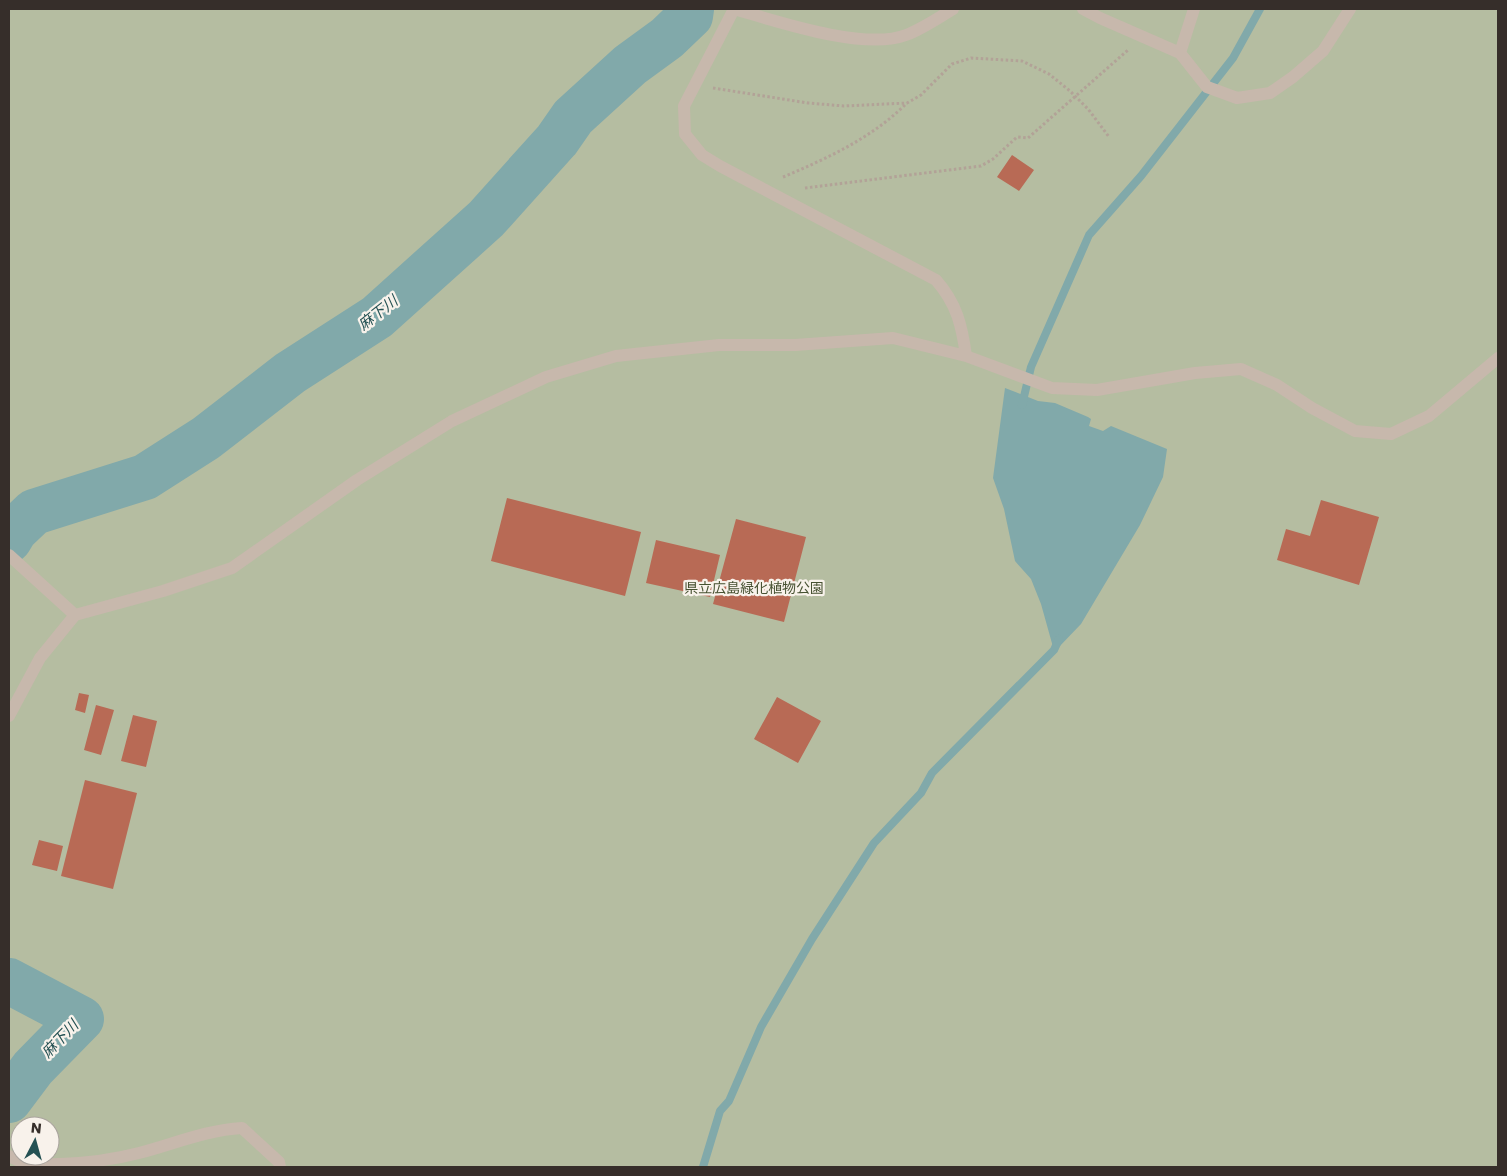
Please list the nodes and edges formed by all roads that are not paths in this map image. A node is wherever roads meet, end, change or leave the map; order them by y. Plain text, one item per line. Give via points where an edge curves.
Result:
1 (734, 9) edge
2 (953, 9) edge
3 (1083, 9) edge
4 (1194, 9) edge
5 (1350, 9) edge
6 (1180, 53) junction
7 (966, 356) junction
8 (1498, 358) edge
9 (9, 555) edge
10 (75, 616) junction
11 (9, 716) edge
12 (9, 1156) edge
13 (280, 1167) edge

1 - 2 lane via 818,33 877,39 905,36
1 - 7 lane via 684,106 685,134 702,155 936,280 946,292 961,324
3 - 6 lane
4 - 6 lane
5 - 6 lane via 1323,51 1270,93 1237,98 1207,87
7 - 8 lane via 1052,388 1097,390 1195,373 1241,369 1277,385 1355,431 1391,434 1429,416
7 - 10 lane via 894,338 795,345 719,345 616,356 546,377 452,421 357,480 232,568
9 - 10 lane
10 - 11 lane via 40,658
12 - 13 lane via 20,1163 42,1165 97,1163 218,1130 242,1128 260,1142

